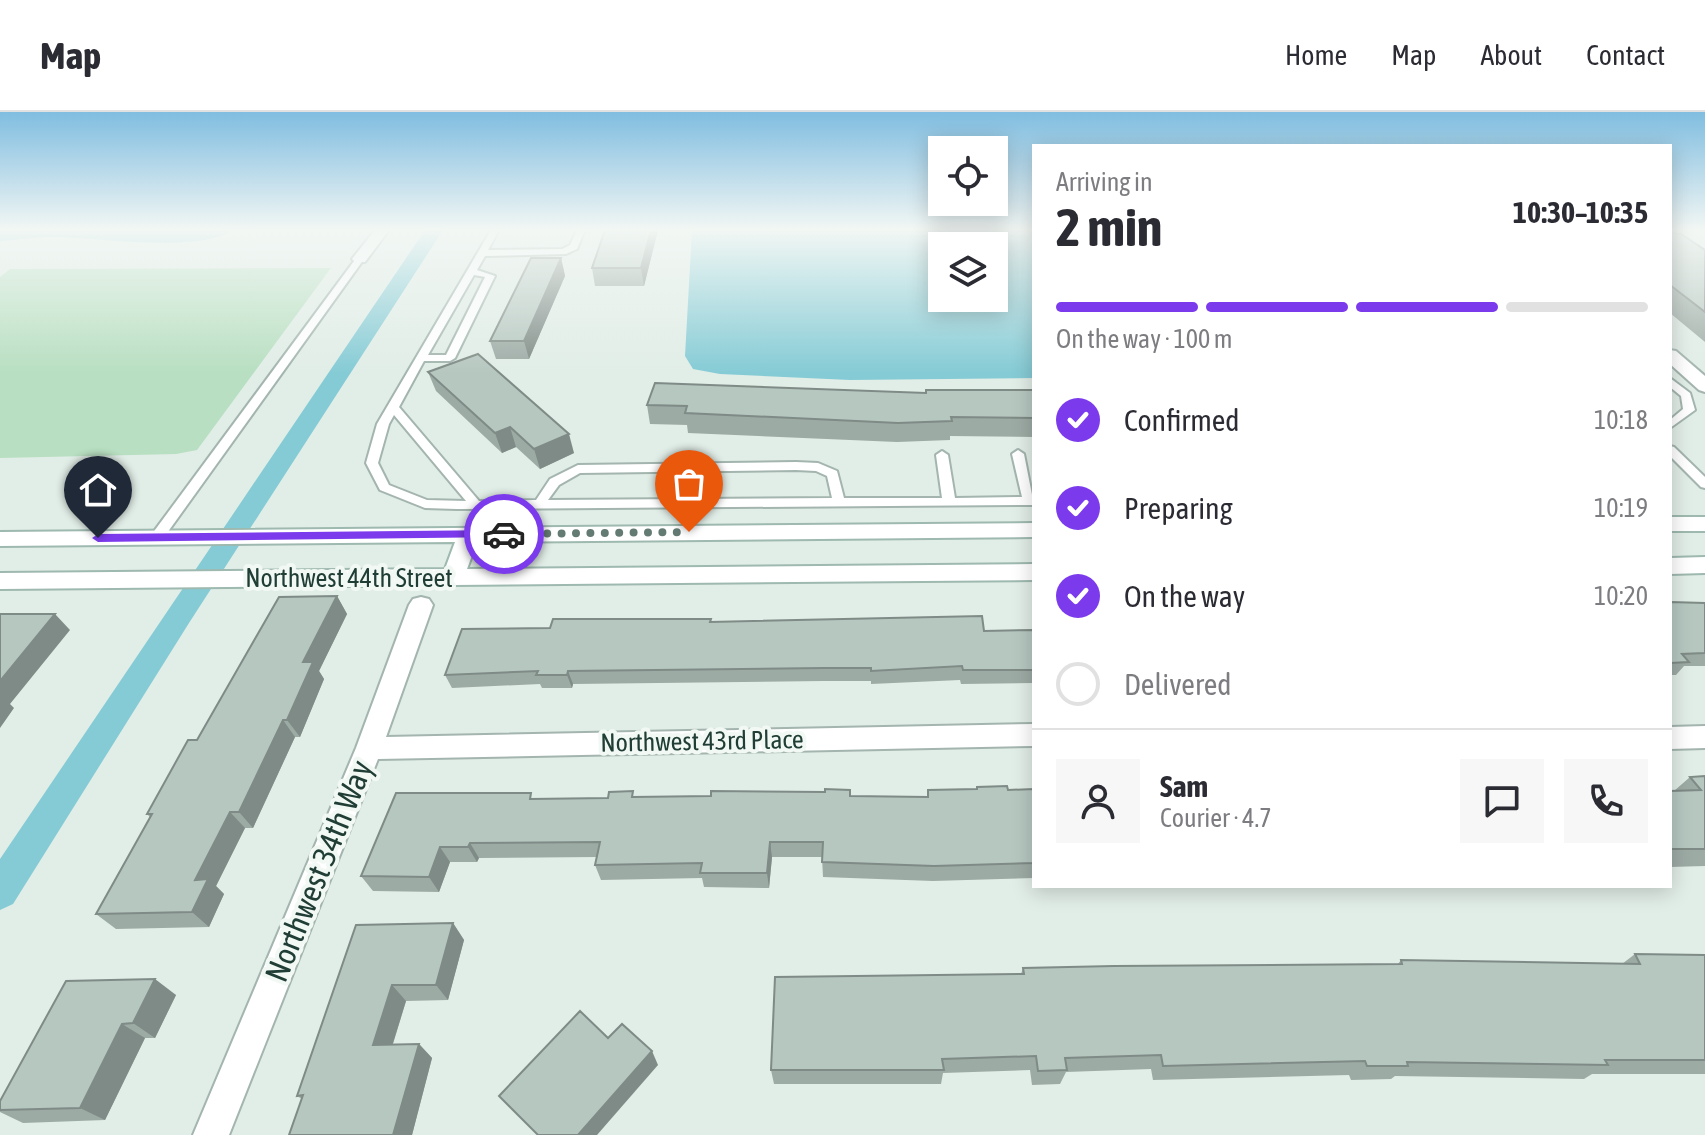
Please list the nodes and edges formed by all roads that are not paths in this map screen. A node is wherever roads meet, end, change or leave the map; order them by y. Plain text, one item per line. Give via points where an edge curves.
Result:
1 (346, 278) edge
2 (467, 278) edge
3 (489, 278) edge
4 (1672, 357) edge
5 (421, 358) junction
6 (1672, 383) edge
7 (1705, 386) edge
8 (393, 407) junction
9 (1672, 423) edge
10 (1672, 451) edge
11 (1018, 454) dead end
12 (942, 455) dead end
13 (1705, 484) edge
14 (949, 501) junction
15 (1031, 501) edge
16 (839, 502) junction
17 (476, 505) junction
18 (540, 505) junction
19 (1672, 524) edge
20 (1705, 524) edge
21 (1032, 530) edge
22 (469, 534) junction
23 (157, 537) junction
24 (0, 539) edge
25 (1705, 565) edge
26 (1672, 566) edge
27 (1032, 572) edge
28 (453, 577) junction
29 (0, 581) edge
30 (421, 605) dead end
31 (1032, 735) edge
32 (1705, 737) edge
33 (1672, 738) edge
34 (369, 748) junction
35 (211, 1135) edge

1 - 23 lane
2 - 5 lane
3 - 5 lane via 450,358
4 - 7 street
5 - 8 lane
6 - 9 lane via 1686,395 1689,410
8 - 17 lane
8 - 17 lane via 372,463 384,487 425,504
10 - 13 lane
11 - 15 lane
12 - 14 lane
14 - 15 lane
14 - 16 lane
16 - 18 lane
16 - 18 lane via 833,474 796,466 578,469 548,485
17 - 18 lane
19 - 20 street
21 - 22 street, Northwest 44th Street
22 - 23 street, Northwest 44th Street
22 - 28 street
23 - 24 street, Northwest 44th Street
25 - 26 street
27 - 28 street, Northwest 44th Street
28 - 29 street, Northwest 44th Street
30 - 34 street, Northwest 34th Way
31 - 34 street, Northwest 43rd Place
32 - 33 street
34 - 35 street, Northwest 34th Way

